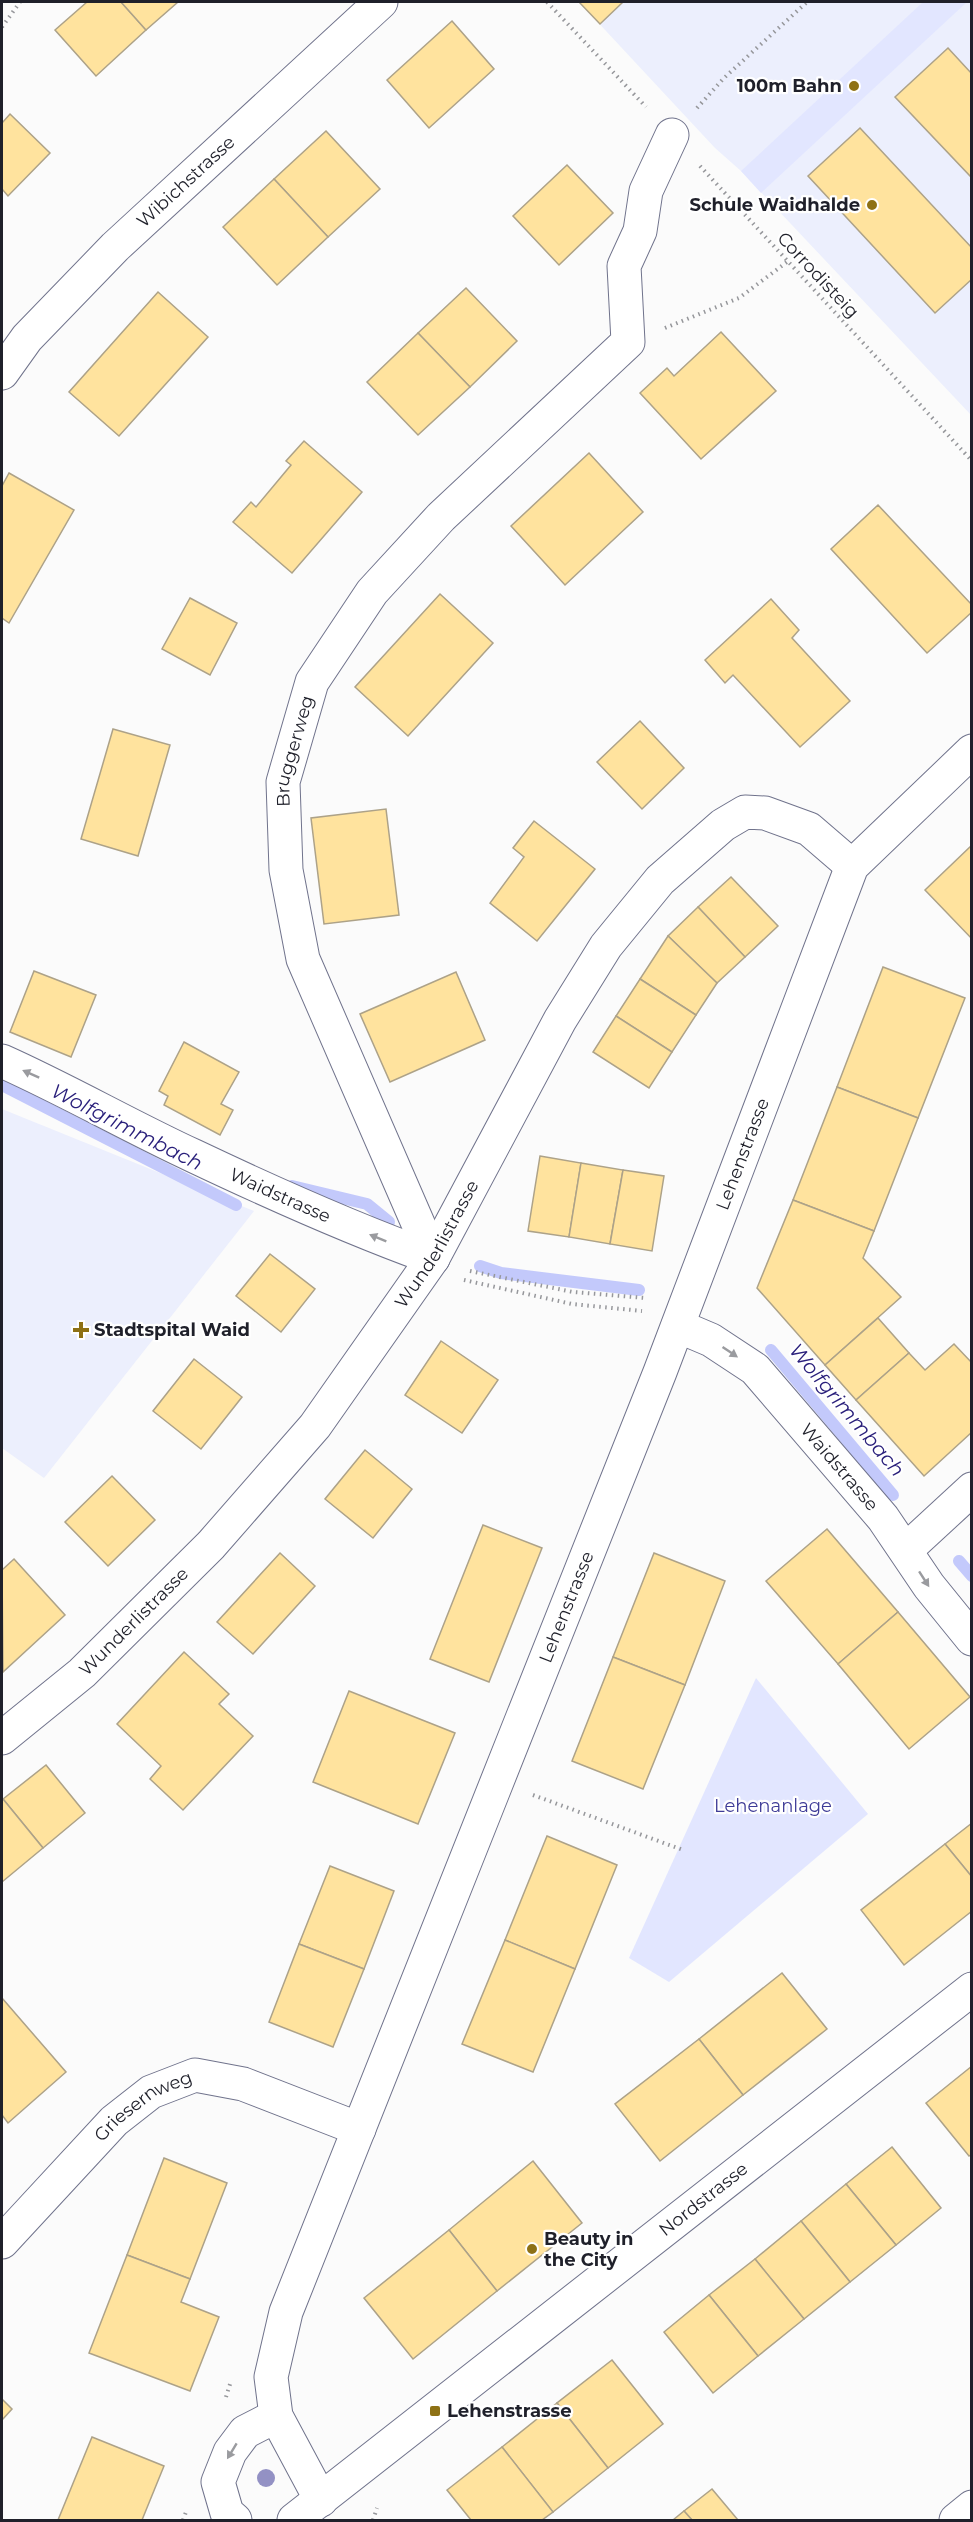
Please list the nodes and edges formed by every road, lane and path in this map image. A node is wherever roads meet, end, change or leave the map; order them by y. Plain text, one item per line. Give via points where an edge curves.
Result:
1 (20, 2) edge
2 (381, 2) edge
3 (547, 2) edge
4 (807, 2) edge
5 (2, 27) edge
6 (672, 135) junction
7 (787, 262) junction
8 (628, 342) junction
9 (2, 373) edge
10 (972, 461) edge
11 (972, 751) edge
12 (852, 866) junction
13 (2, 1060) edge
14 (433, 1258) junction
15 (468, 1270) dead end
16 (459, 1279) dead end
17 (647, 1298) dead end
18 (642, 1311) dead end
19 (678, 1326) junction
20 (972, 1489) edge
21 (906, 1550) junction
22 (972, 1639) edge
23 (2, 1738) edge
24 (524, 1792) dead end
25 (683, 1850) dead end
26 (972, 1989) edge
27 (359, 2129) junction
28 (2, 2242) edge
29 (276, 2416) junction
30 (321, 2500) junction
31 (377, 2508) dead end
32 (972, 2508) edge
33 (235, 2520) edge
34 (294, 2520) edge
35 (373, 2520) edge
36 (956, 2520) edge

1 - 5 path
2 - 9 street, Wibichstrasse via 115,248 27,338
3 - 6 path, Corrodisteig
4 - 6 path via 724,78
6 - 7 path, Corrodisteig
6 - 8 street via 646,191 640,231 624,266
7 - 8 path via 739,298
7 - 10 path, Corrodisteig
8 - 14 street, Bruggerweg via 441,517 372,592 312,682 283,782 286,870 303,959
11 - 12 street, Lehenstrasse
12 - 14 street, Wunderlistrasse via 809,829 765,813 745,812 723,825 660,879 606,946 560,1020
12 - 19 street, Lehenstrasse
14 -> 13 street, Waidstrasse via 378,1238 193,1155
14 - 23 street, Wunderlistrasse via 315,1426 212,1545 82,1673
15 - 17 path via 573,1292
16 - 18 path via 572,1304
19 -> 21 street, Waidstrasse via 711,1340 755,1369
19 - 27 street, Lehenstrasse
20 - 21 street
21 -> 22 street, Waidstrasse
24 - 25 path
26 - 30 street, Nordstrasse
27 - 28 street, Griesernweg via 243,2085 195,2075 151,2092 114,2121
27 - 29 street, Lehenstrasse via 286,2312 271,2377
29 - 30 street, Lehenstrasse
29 -> 33 street via 245,2432 230,2452 218,2481 227,2513
30 - 34 street, Nordstrasse
31 - 35 path
32 - 36 street

